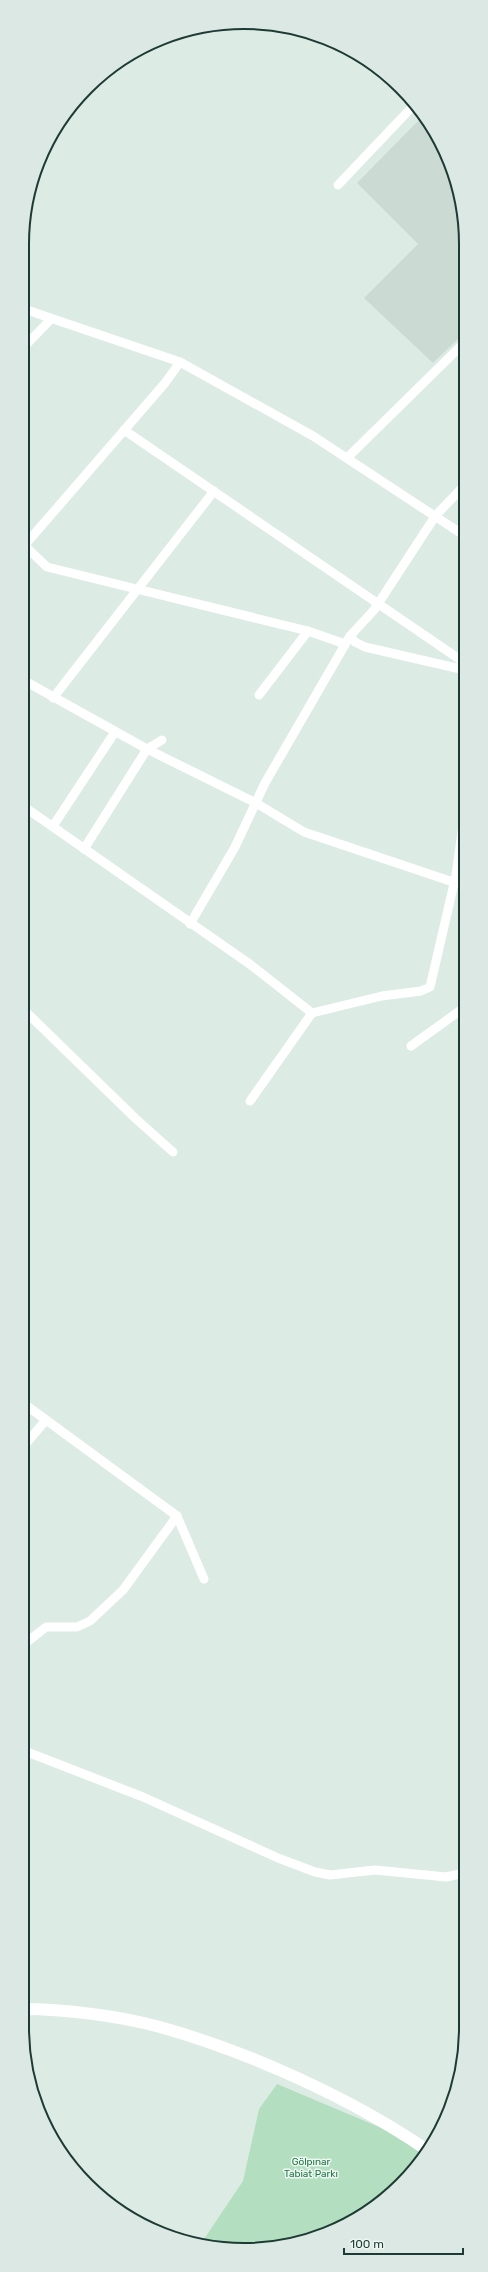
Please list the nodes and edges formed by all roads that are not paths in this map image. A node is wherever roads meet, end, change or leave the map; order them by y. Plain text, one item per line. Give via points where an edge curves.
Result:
1 (411, 108) edge
2 (338, 185) dead end
3 (29, 311) edge
4 (51, 319) junction
5 (29, 342) edge
6 (459, 348) edge
7 (180, 362) junction
8 (124, 430) junction
9 (347, 458) junction
10 (459, 491) edge
11 (214, 492) junction
12 (436, 515) junction
13 (459, 532) edge
14 (29, 539) edge
15 (29, 550) edge
16 (139, 589) junction
17 (378, 603) junction
18 (308, 631) junction
19 (350, 636) junction
20 (345, 644) junction
21 (459, 659) edge
22 (459, 669) edge
23 (29, 684) edge
24 (259, 695) dead end
25 (53, 698) junction
26 (114, 732) junction
27 (162, 740) dead end
28 (147, 749) junction
29 (256, 803) junction
30 (29, 810) edge
31 (52, 826) junction
32 (84, 849) junction
33 (459, 849) edge
34 (454, 881) junction
35 (459, 883) edge
36 (190, 924) junction
37 (459, 1011) edge
38 (312, 1012) junction
39 (29, 1015) edge
40 (411, 1046) dead end
41 (250, 1101) dead end
42 (173, 1152) dead end
43 (29, 1407) edge
44 (46, 1420) junction
45 (29, 1440) edge
46 (178, 1516) junction
47 (204, 1579) dead end
48 (29, 1640) edge
49 (29, 1753) edge
50 (459, 1874) edge
51 (29, 2010) edge
52 (423, 2147) edge

1 - 2 street
3 - 4 street
4 - 5 street
4 - 7 street
6 - 9 street
7 - 8 street
7 - 9 street via 313,436
8 - 11 street
8 - 14 street
9 - 12 street
10 - 12 street
11 - 16 street
11 - 17 street
12 - 13 street
12 - 17 street
15 - 16 street via 47,567
16 - 18 street
16 - 25 street
17 - 19 street
17 - 21 street
18 - 20 street
18 - 24 street
19 - 20 street
19 - 22 street via 365,647
20 - 29 street
23 - 25 street
25 - 26 street
26 - 28 street
26 - 31 street
27 - 28 street
28 - 29 street
28 - 32 street
29 - 34 street via 304,832
29 - 36 street via 235,847
30 - 31 street
31 - 32 street
32 - 36 street
33 - 34 street
34 - 35 street
34 - 38 street via 430,987 421,991 382,996
36 - 38 street via 251,965
37 - 40 street
38 - 41 street
39 - 42 street
43 - 44 street
44 - 45 street
44 - 46 street
46 - 47 street
46 - 48 street via 123,1590 90,1621 77,1627 46,1627
49 - 50 street via 143,1796 278,1858 315,1872 330,1875 374,1870 446,1876
51 - 52 street via 100,2016 160,2027 248,2057 336,2097

